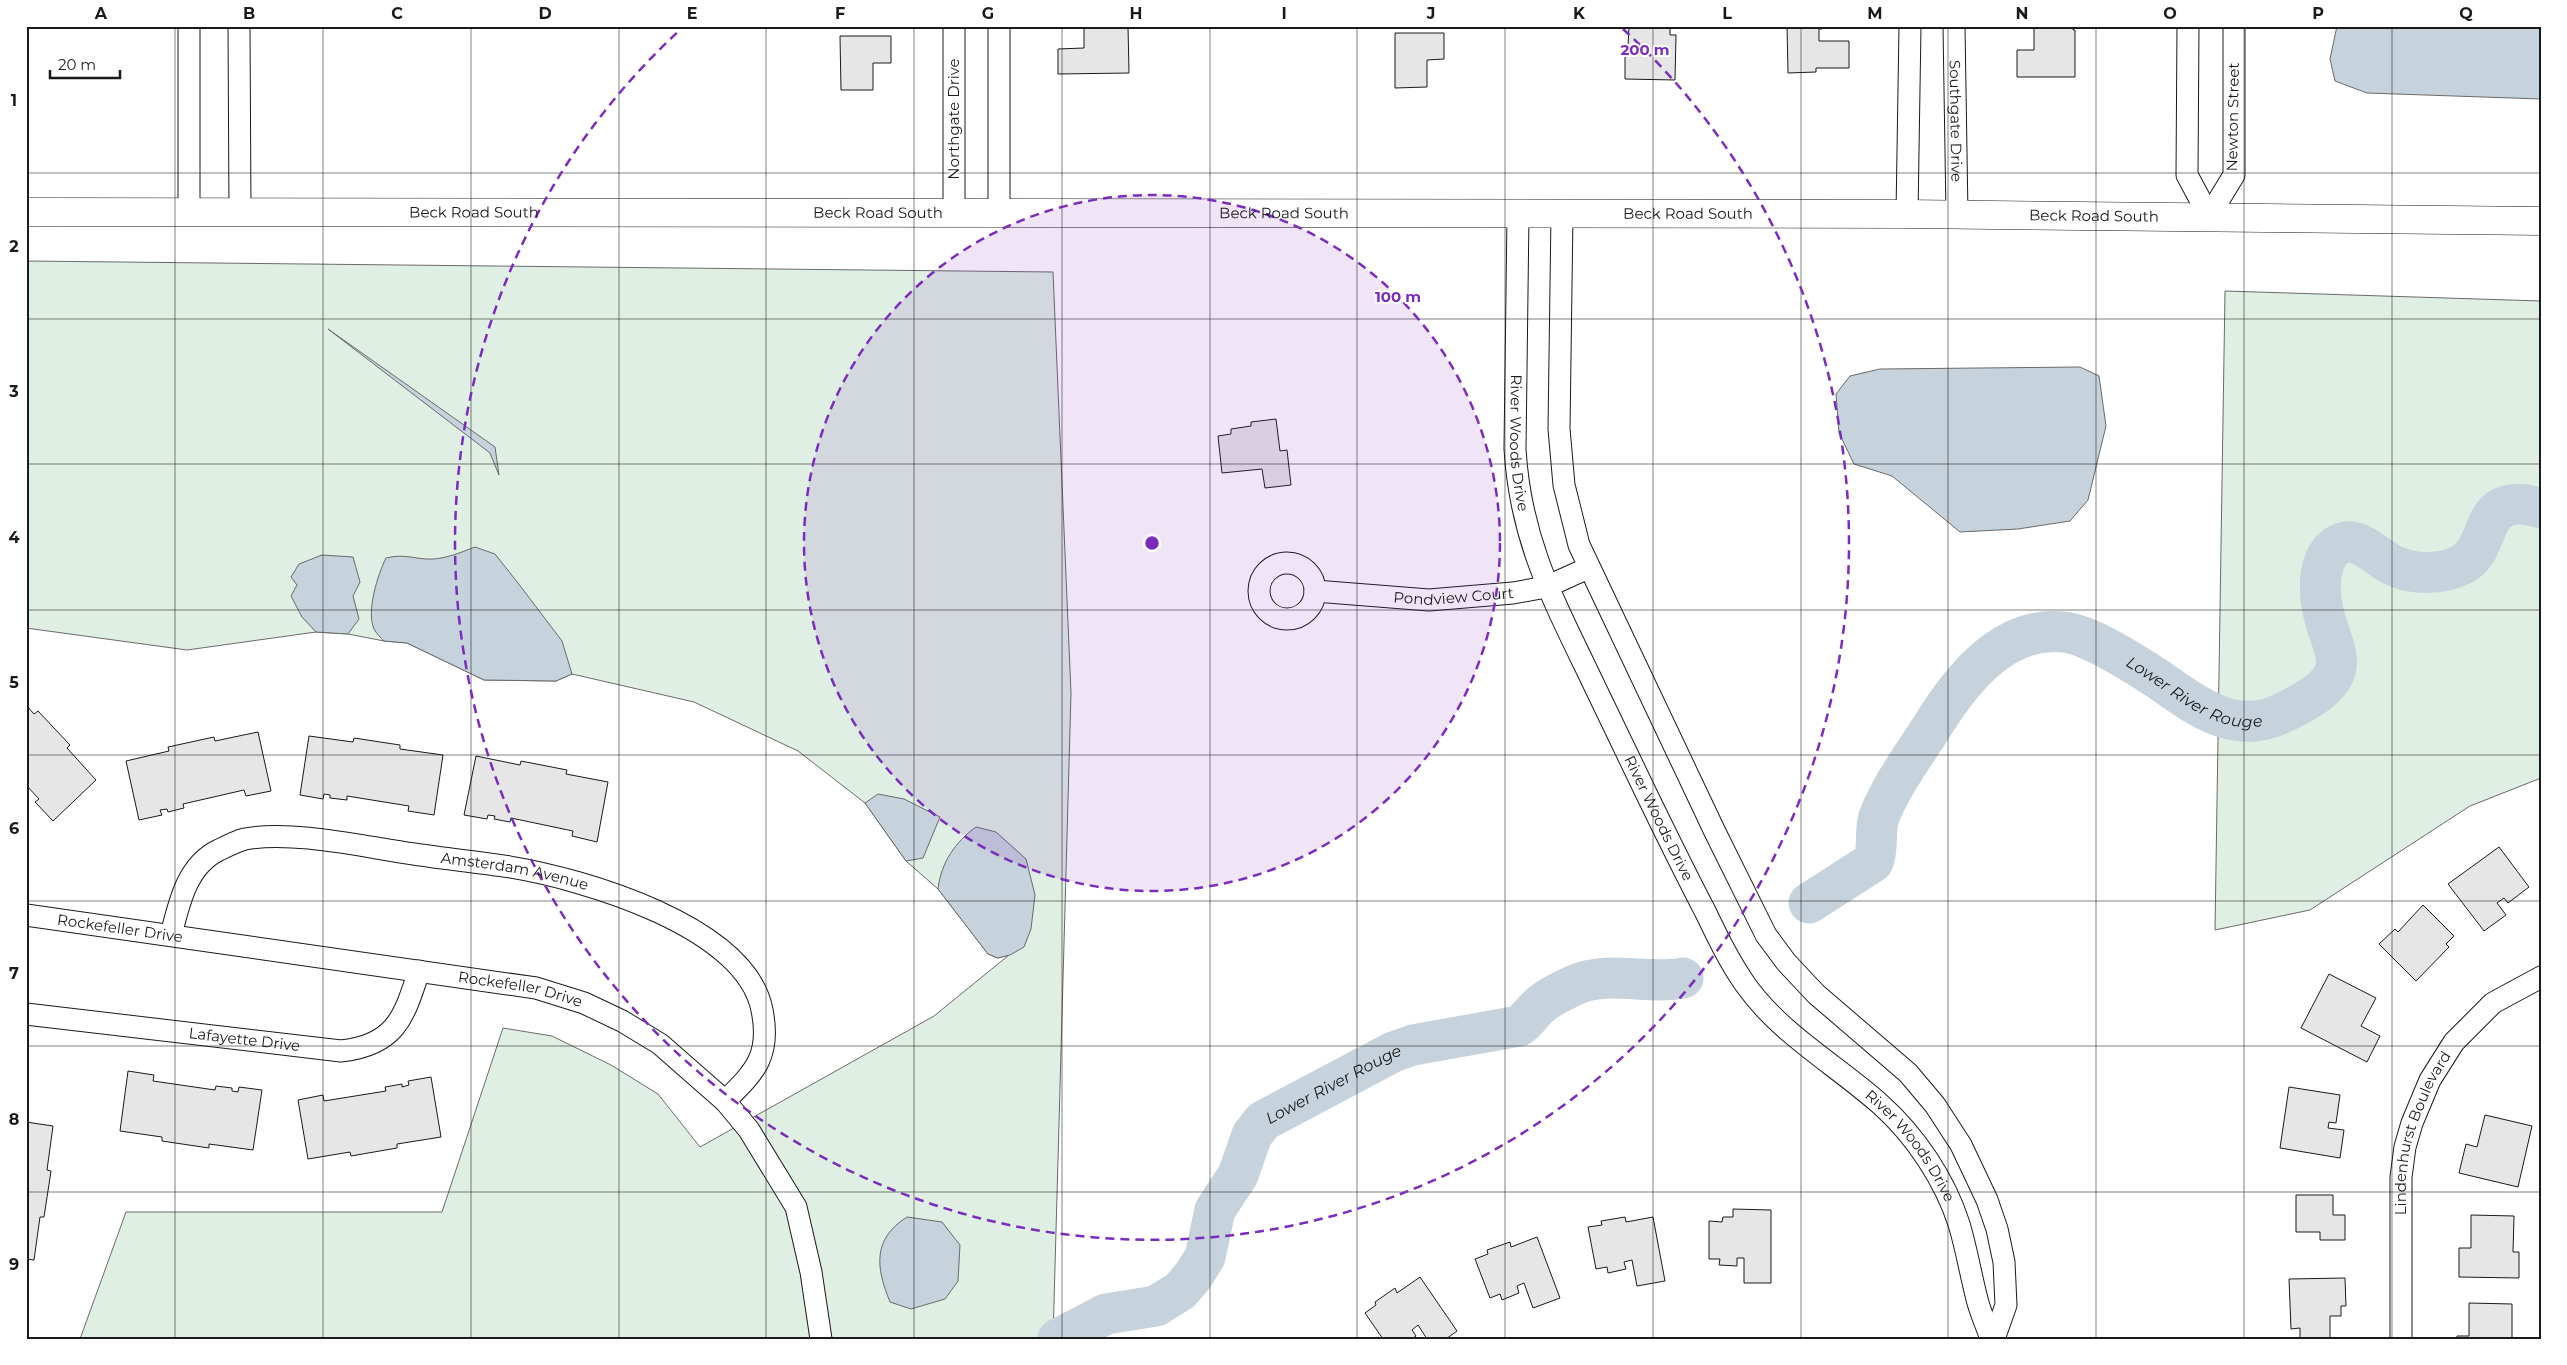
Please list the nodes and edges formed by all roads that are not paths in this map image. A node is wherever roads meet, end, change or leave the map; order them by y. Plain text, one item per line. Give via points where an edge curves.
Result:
1 (189, 26) edge
2 (239, 26) edge
3 (954, 26) edge
4 (999, 26) edge
5 (1910, 26) edge
6 (1954, 26) edge
7 (2188, 26) edge
8 (2234, 26) edge
9 (26, 212) edge
10 (189, 212) junction
11 (954, 212) junction
12 (999, 212) junction
13 (240, 213) junction
14 (1518, 214) junction
15 (1562, 214) junction
16 (1907, 214) junction
17 (1957, 214) junction
18 (2209, 216) junction
19 (2541, 221) edge
20 (1588, 568) junction
21 (1546, 586) junction
22 (1315, 591) dead end
23 (26, 915) edge
24 (172, 935) junction
25 (419, 971) junction
26 (2541, 977) edge
27 (26, 1014) edge
28 (726, 1101) junction
29 (821, 1339) edge
30 (1992, 1339) edge
31 (2401, 1339) edge

1 - 10 street
2 - 13 street
3 - 11 street, Northgate Drive
4 - 12 street
5 - 16 street
6 - 17 street, Southgate Drive
7 - 18 street via 2187,175
8 - 18 street, Newton Street via 2234,175
9 - 10 main road, Beck Road South
10 - 13 main road, Beck Road South
11 - 12 main road, Beck Road South
11 - 13 main road, Beck Road South
12 - 14 main road, Beck Road South
14 - 15 main road, Beck Road South
14 - 21 street, River Woods Drive via 1517,477 1523,514
15 - 16 main road, Beck Road South
15 - 20 street, River Woods Drive via 1560,455 1570,515
16 - 17 main road, Beck Road South
17 - 18 main road, Beck Road South
18 - 19 main road, Beck Road South
20 - 21 street, Pondview Court
20 - 30 street, River Woods Drive via 1766,934 1786,962 1816,994 1908,1073 1935,1105 1961,1145 1987,1200 2004,1262 2006,1304
21 - 22 street, Pondview Court via 1513,593 1429,600
21 - 30 street, River Woods Drive via 1675,853 1746,986 1806,1046 1880,1104 1921,1150 1940,1180 1958,1221 1976,1295
23 - 24 street, Rockefeller Drive
24 - 25 street, Rockefeller Drive
24 - 28 street, Amsterdam Avenue via 181,897 192,874 217,851 243,839 271,836 315,840 511,867 585,884 633,901 704,937 737,962 747,976 760,1000 765,1041 757,1068
25 - 27 street, Lafayette Drive via 397,1026 378,1042 354,1049 315,1048
25 - 28 street, Rockefeller Drive via 536,988 584,1003 660,1044
26 - 31 street, Lindenhurst Boulevard via 2493,1003 2454,1042 2430,1080 2412,1123 2405,1146 2402,1177
28 - 29 street, Rockefeller Drive via 749,1130 796,1207 811,1272

